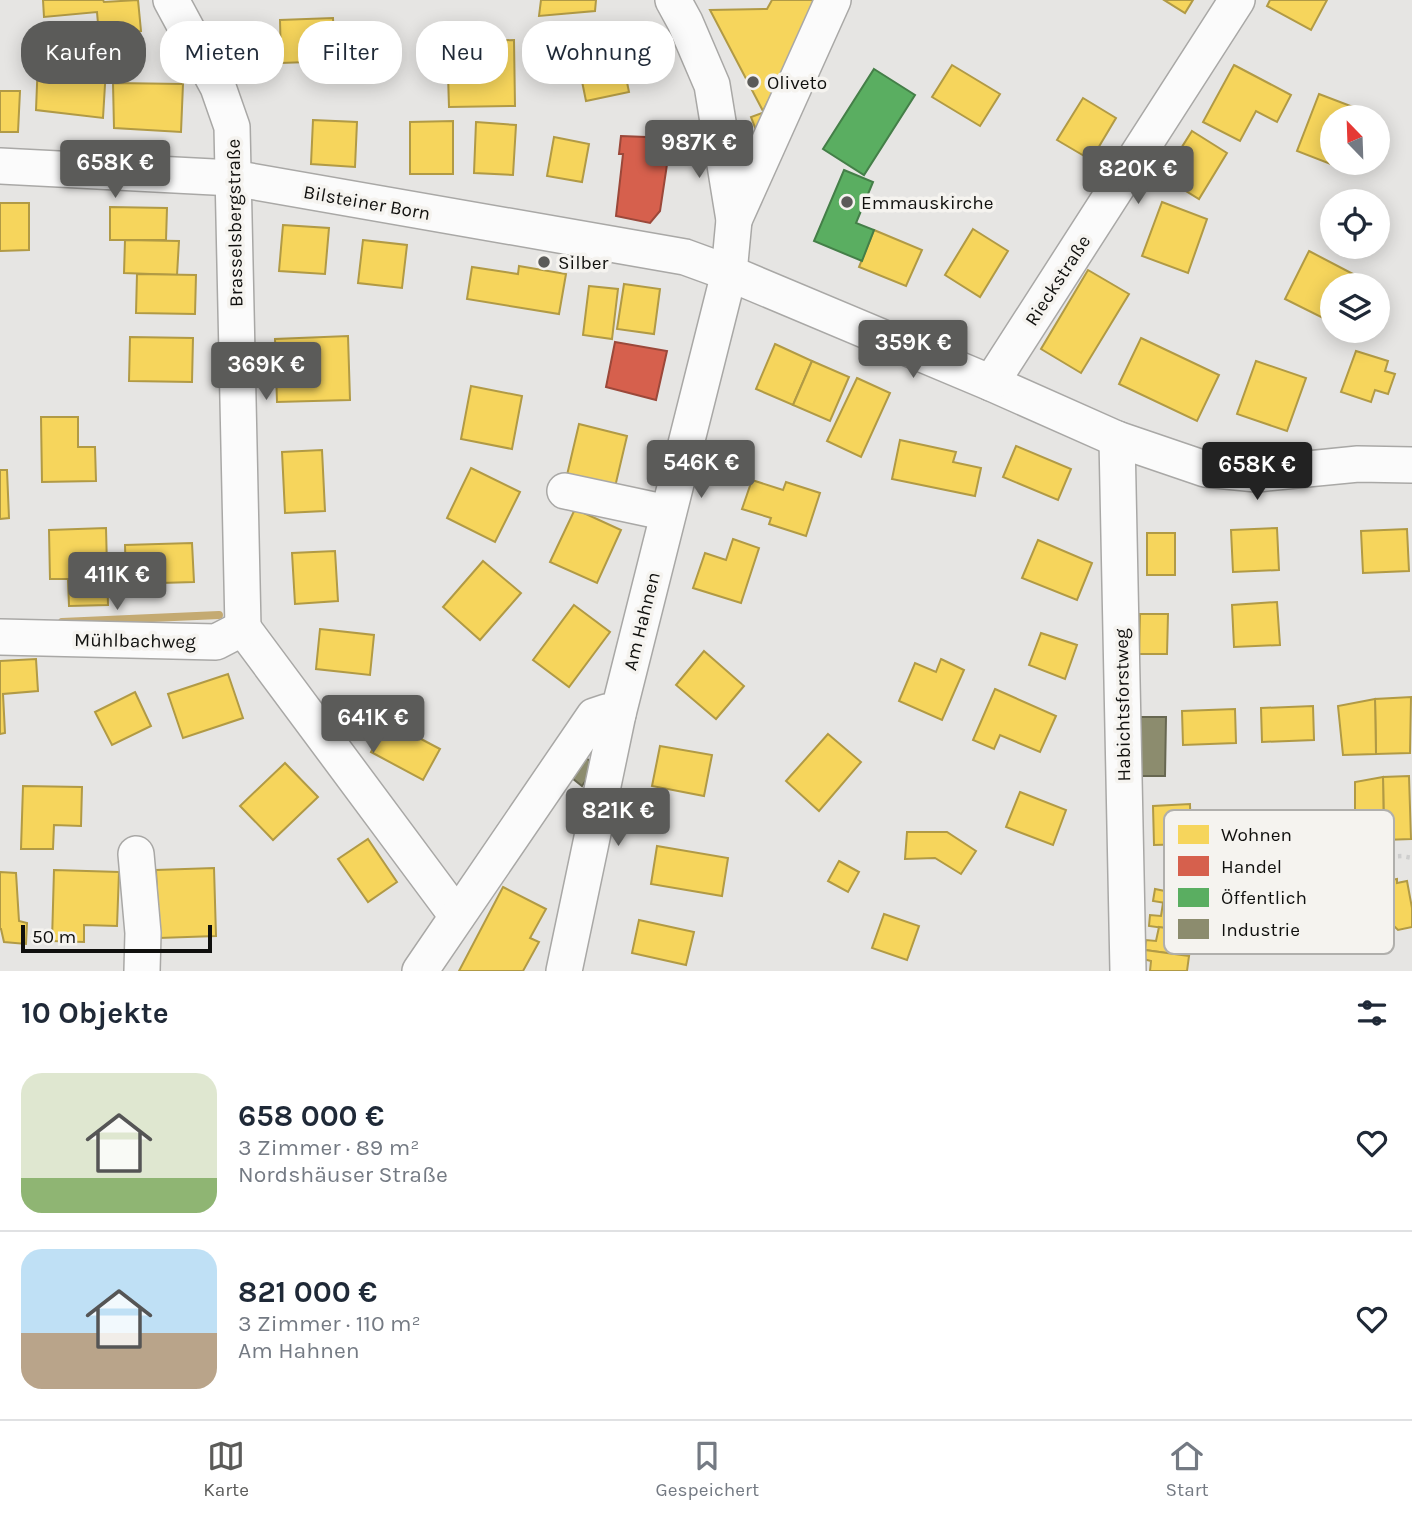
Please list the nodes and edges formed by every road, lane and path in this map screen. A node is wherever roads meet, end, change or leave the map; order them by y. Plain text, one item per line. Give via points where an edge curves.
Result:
1 (171, 0) edge
2 (673, 0) edge
3 (833, 0) edge
4 (1237, 0) edge
5 (0, 166) edge
6 (233, 178) junction
7 (734, 220) junction
8 (729, 274) junction
9 (991, 383) junction
10 (1117, 439) junction
11 (1412, 465) edge
12 (565, 491) dead end
13 (668, 513) junction
14 (243, 628) junction
15 (0, 637) edge
16 (618, 714) junction
17 (136, 854) dead end
18 (1394, 856) edge
19 (1412, 858) edge
20 (457, 916) junction
21 (142, 971) edge
22 (420, 971) edge
23 (564, 971) edge
24 (1128, 971) edge

1 - 6 street, Brasselsbergstraße via 218,87 232,127
2 - 7 street via 712,85
3 - 7 street
4 - 9 street, Rieckstraße
5 - 6 street, Bilsteiner Born
6 - 8 street, Bilsteiner Born via 685,257
6 - 14 street, Brasselsbergstraße
7 - 8 street, Am Hahnen
8 - 9 street, Bilsteiner Born
8 - 13 street, Am Hahnen
9 - 10 street, Bilsteiner Born
10 - 11 street, Bilsteiner Born via 1205,470 1257,474 1358,464
10 - 24 street, Habichtsforstweg
12 - 13 street
13 - 16 street, Am Hahnen
14 - 15 street, Mühlbachweg via 216,642
14 - 20 street
16 - 20 street via 594,716
16 - 23 street, Am Hahnen
17 - 21 street
18 - 19 path
20 - 22 street

